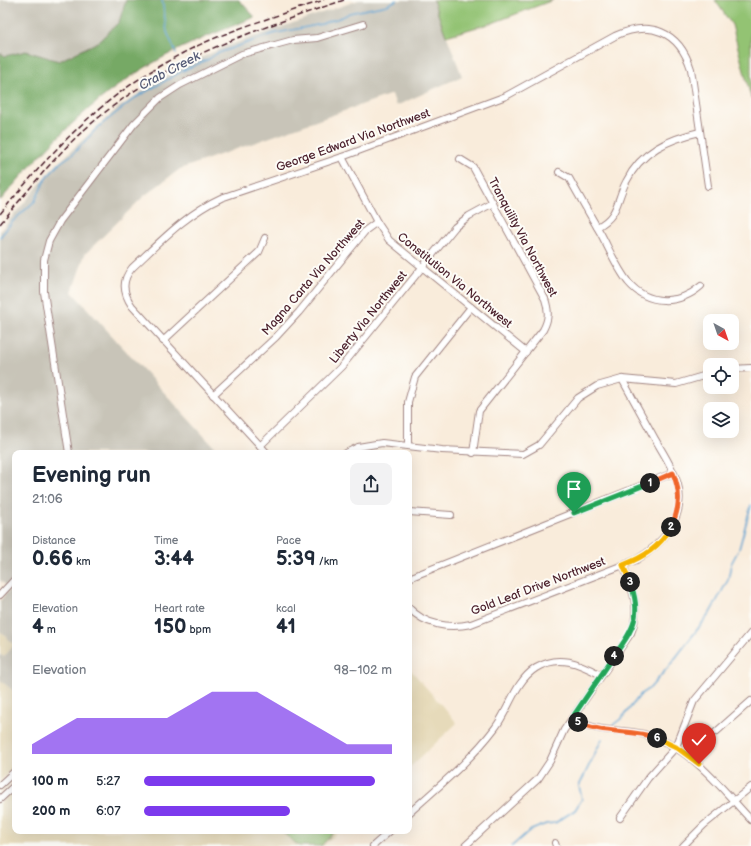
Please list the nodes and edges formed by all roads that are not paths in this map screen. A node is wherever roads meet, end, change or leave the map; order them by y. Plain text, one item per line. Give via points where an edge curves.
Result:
1 (363, 24) dead end
2 (700, 132) junction
3 (342, 157) junction
4 (460, 159) dead end
5 (559, 172) dead end
6 (708, 186) dead end
7 (493, 203) junction
8 (377, 222) junction
9 (597, 227) junction
10 (265, 238) dead end
11 (422, 268) junction
12 (701, 286) dead end
13 (471, 307) junction
14 (163, 341) junction
15 (526, 352) junction
16 (751, 368) edge
17 (739, 369) edge
18 (703, 376) edge
19 (622, 379) junction
20 (213, 395) junction
21 (408, 445) junction
22 (260, 446) junction
23 (70, 450) edge
24 (264, 450) edge
25 (352, 450) edge
26 (473, 453) junction
27 (673, 473) junction
28 (412, 512) edge
29 (451, 515) dead end
30 (623, 565) junction
31 (412, 577) edge
32 (12, 582) edge
33 (0, 596) edge
34 (412, 610) edge
35 (751, 633) edge
36 (601, 675) junction
37 (751, 701) edge
38 (572, 718) junction
39 (716, 732) dead end
40 (676, 747) junction
41 (12, 774) edge
42 (0, 785) edge
43 (751, 786) edge
44 (12, 788) edge
45 (0, 799) edge
46 (734, 802) junction
47 (412, 810) edge
48 (620, 818) dead end
49 (751, 820) edge
50 (387, 834) edge
51 (374, 846) edge
52 (465, 846) edge
53 (684, 846) edge

1 - 23 street via 317,38 293,40 242,54 160,98 134,124 60,221 49,241 44,260 44,292
2 - 3 street, George Edward Via Northwest via 687,57 667,35 641,28 615,36 506,96
2 - 6 street, George Edward Via Northwest
2 - 9 street via 666,142 641,160 626,181 611,218
3 - 8 street, Constitution Via Northwest
3 - 14 street, George Edward Via Northwest via 204,206 132,268 124,283 126,298
4 - 7 street, Tranquility Via Northwest via 473,167
5 - 9 street via 569,178
7 - 11 street, Liberty Via Northwest via 462,221
7 - 15 street, Tranquility Via Northwest via 546,299 549,315 543,330
8 - 11 street, Constitution Via Northwest via 389,240
8 - 20 street, Magna Carta Via Northwest via 366,230 300,312
9 - 12 street via 628,282 642,294 661,301 671,300 692,294
10 - 14 street via 259,252
11 - 13 street, Constitution Via Northwest
11 - 22 street, Liberty Via Northwest via 330,379
13 - 15 street, Constitution Via Northwest
13 - 21 street via 415,377 408,402
14 - 20 street, George Edward Via Northwest
15 - 26 street, Tranquility Via Northwest via 480,411
16 - 17 street
18 - 19 street via 676,384
19 - 26 street via 607,382 587,391 570,406 539,445 532,450 512,455
19 - 27 street, Gold Leaf Drive Northwest
20 - 22 street, George Edward Via Northwest
21 - 25 street via 375,443
21 - 26 street
22 - 24 street, George Edward Via Northwest
27 - 30 street, Gold Leaf Drive Northwest via 680,497 678,510 669,531 661,543 650,552
27 - 31 street
28 - 29 street
30 - 34 street, Gold Leaf Drive Northwest via 459,627 435,624 424,620
30 - 36 street via 634,593 635,622 631,632
32 - 33 street
35 - 40 street via 694,701
36 - 38 street
36 - 47 street via 568,661 550,662 529,673 517,689 505,715 484,741
37 - 39 street
38 - 40 street via 596,729 643,734
38 - 52 street via 538,779
40 - 46 street via 702,767
40 - 48 street via 648,778
41 - 42 street
43 - 46 street
44 - 45 street
46 - 49 street
46 - 53 street via 704,825
50 - 51 street

